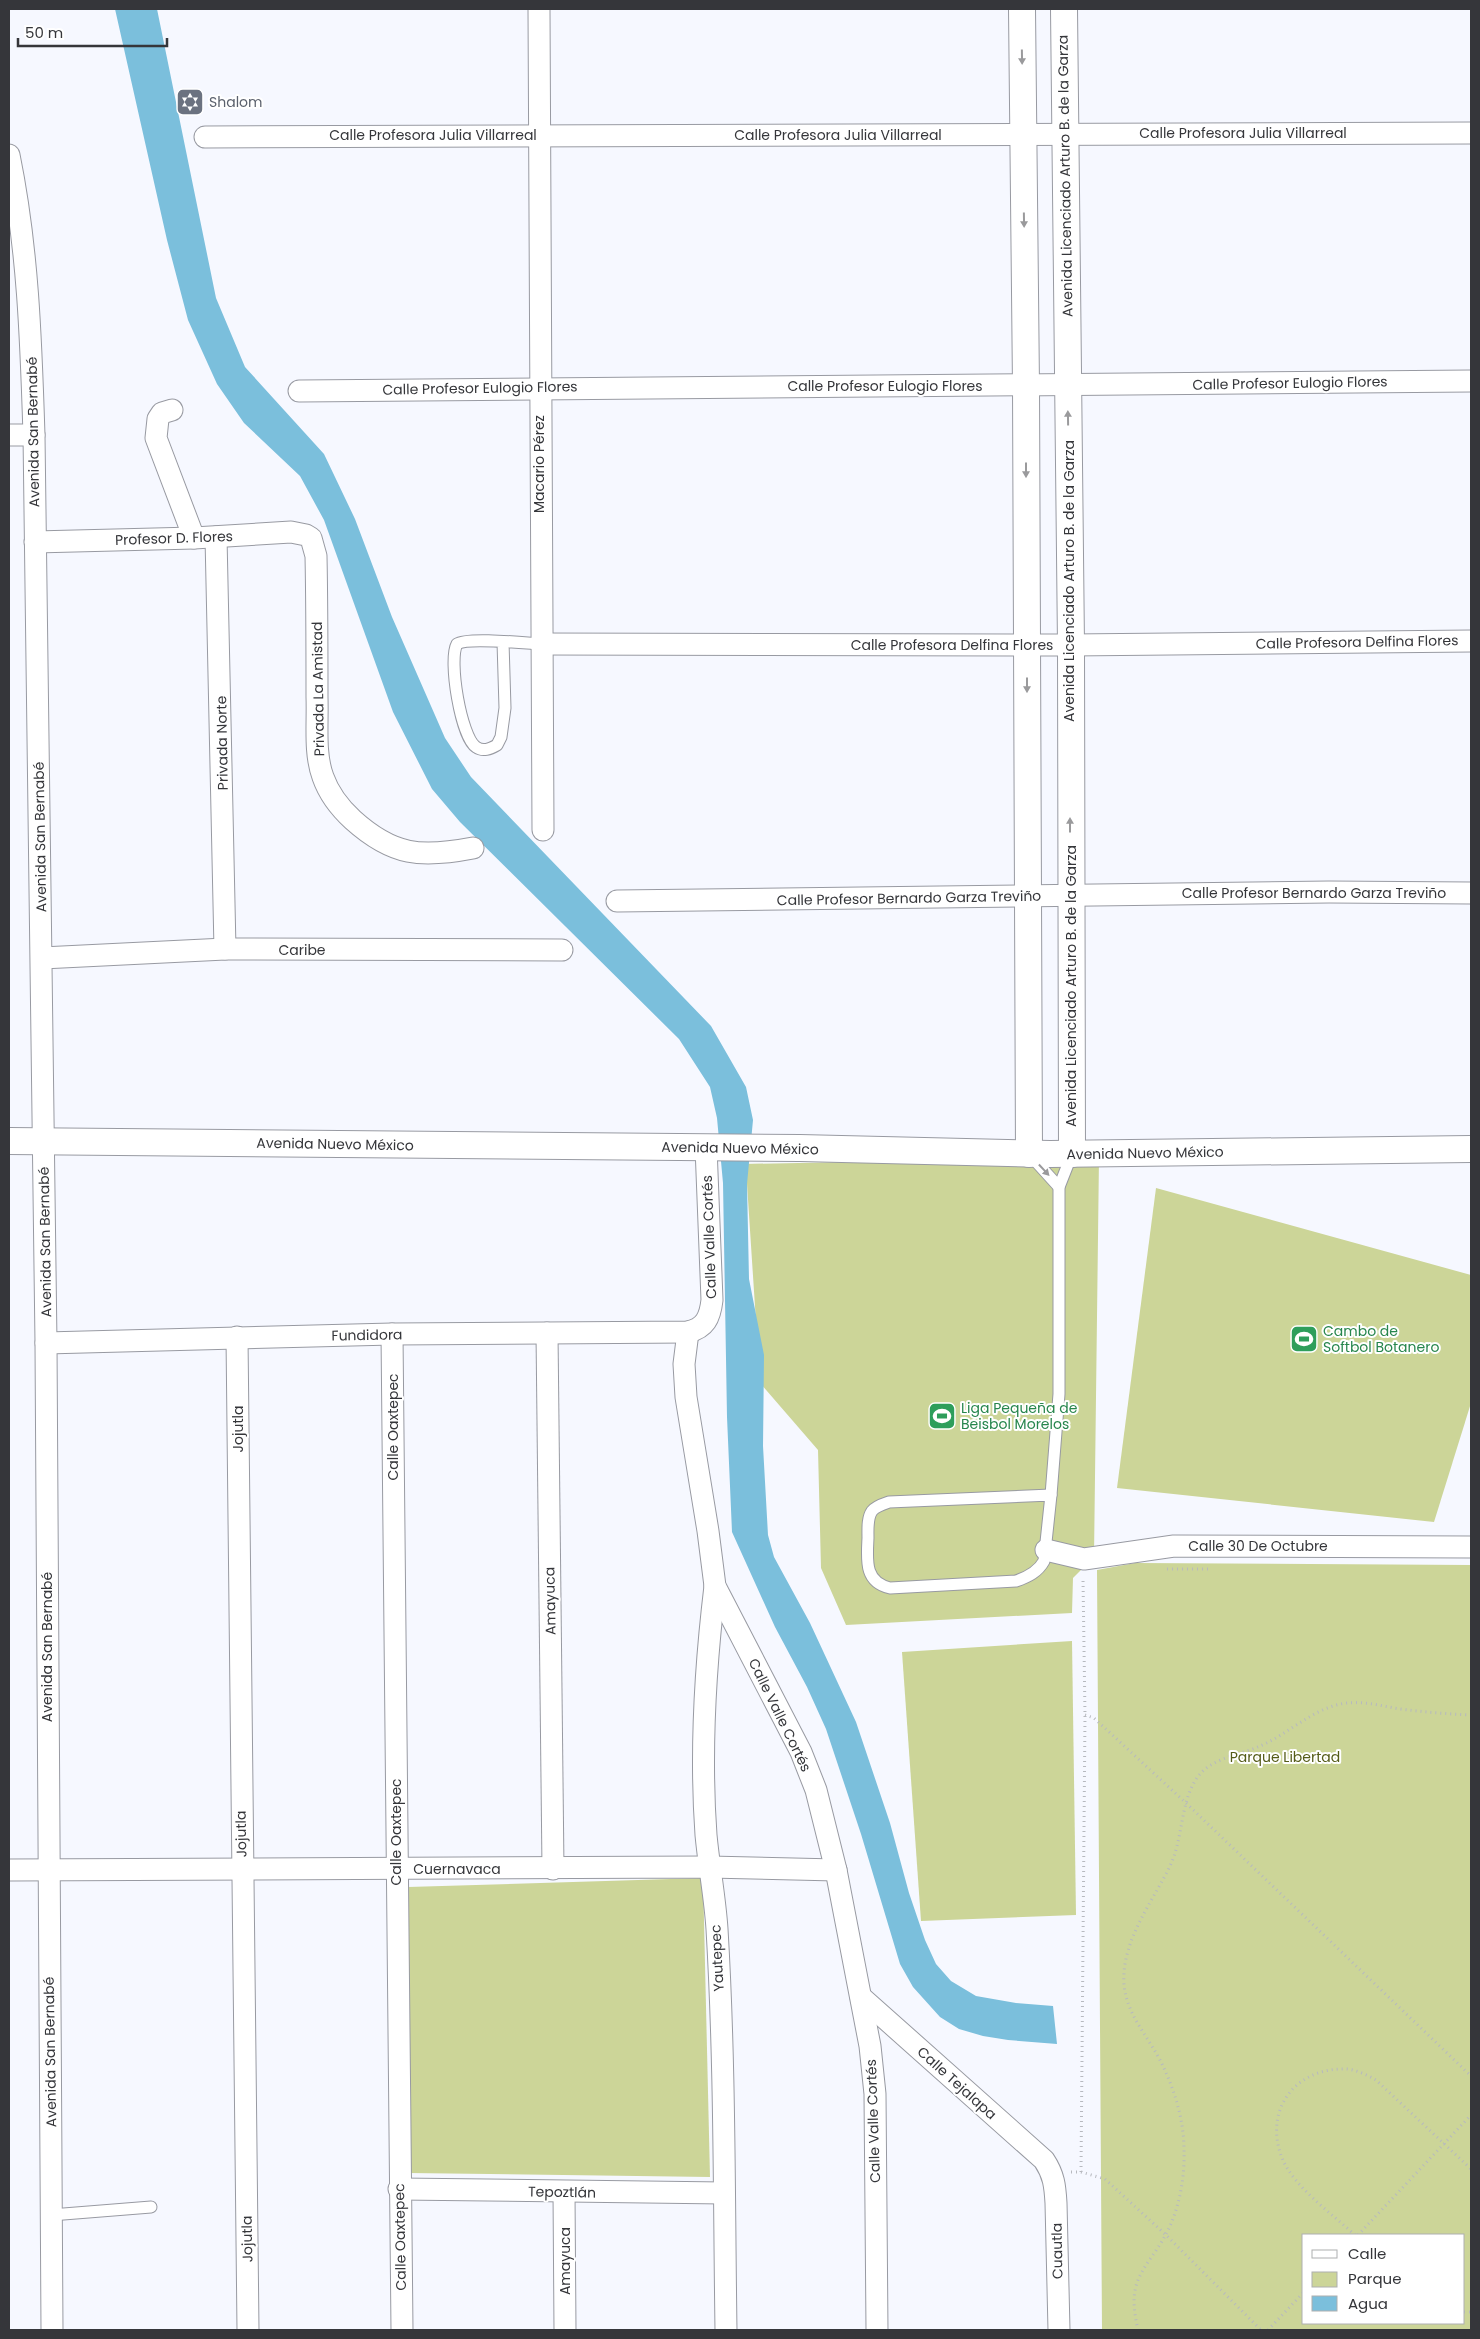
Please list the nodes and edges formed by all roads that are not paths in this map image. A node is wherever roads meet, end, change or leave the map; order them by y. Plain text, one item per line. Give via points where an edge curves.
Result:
1 (539, 9) edge
2 (1022, 9) edge
3 (1064, 9) edge
4 (1064, 133) junction
5 (1471, 133) edge
6 (539, 134) junction
7 (1023, 135) junction
8 (205, 137) dead end
9 (9, 154) edge
10 (17, 252) edge
11 (1471, 381) edge
12 (1067, 385) junction
13 (1026, 386) junction
14 (539, 387) junction
15 (299, 391) dead end
16 (172, 410) dead end
17 (9, 435) edge
18 (34, 435) junction
19 (216, 537) junction
20 (194, 538) junction
21 (311, 538) joint
22 (35, 542) junction
23 (1471, 641) edge
24 (504, 642) junction
25 (541, 644) junction
26 (1027, 645) junction
27 (1071, 645) junction
28 (542, 830) dead end
29 (473, 848) dead end
30 (1471, 892) edge
31 (1071, 896) junction
32 (1028, 897) junction
33 (617, 901) dead end
34 (225, 949) junction
35 (562, 950) dead end
36 (42, 958) junction
37 (9, 1141) edge
38 (43, 1141) junction
39 (709, 1147) junction
40 (1471, 1148) edge
41 (1029, 1154) junction
42 (1072, 1154) junction
43 (1060, 1186) junction
44 (688, 1332) junction
45 (547, 1333) junction
46 (392, 1334) junction
47 (237, 1337) junction
48 (46, 1343) junction
49 (1051, 1496) junction
50 (1471, 1547) edge
51 (1046, 1550) junction
52 (714, 1586) junction
53 (709, 1867) junction
54 (242, 1868) junction
55 (396, 1869) junction
56 (553, 1869) junction
57 (9, 1870) edge
58 (48, 1870) junction
59 (836, 1870) junction
60 (861, 1997) junction
61 (1052, 2172) joint
62 (399, 2189) junction
63 (564, 2192) junction
64 (724, 2193) junction
65 (151, 2207) dead end
66 (51, 2215) junction
67 (52, 2330) edge
68 (248, 2330) edge
69 (402, 2330) edge
70 (565, 2330) edge
71 (726, 2330) edge
72 (877, 2330) edge
73 (1059, 2330) edge

1 - 6 street, Macario Pérez
2 -> 7 street
3 - 4 street, Avenida Licenciado Arturo B. de la Garza
4 - 5 street, Calle Profesora Julia Villarreal
4 - 7 street, Calle Profesora Julia Villarreal
4 - 12 street, Avenida Licenciado Arturo B. de la Garza
6 - 7 street, Calle Profesora Julia Villarreal
6 - 8 street, Calle Profesora Julia Villarreal
6 - 14 street, Macario Pérez
7 -> 13 street
9 - 10 street, Avenida San Bernabé
10 - 18 street, Avenida San Bernabé via 31,326
11 - 12 street, Calle Profesor Eulogio Flores
12 - 13 street, Calle Profesor Eulogio Flores
27 -> 12 street, Avenida Licenciado Arturo B. de la Garza
13 - 14 street, Calle Profesor Eulogio Flores
13 -> 26 street
14 - 15 street, Calle Profesor Eulogio Flores
14 - 25 street, Macario Pérez
16 - 20 street via 162,413 158,419 156,438
17 - 18 street
18 - 22 street, Avenida San Bernabé
19 - 20 street, Profesor D. Flores
19 - 21 street, Profesor D. Flores via 291,532
19 - 34 street, Privada Norte
20 - 22 street, Profesor D. Flores
21 - 29 street, Privada La Amistad via 316,556 319,762 327,787 345,813 372,837 397,850 427,854
22 - 36 street, Avenida San Bernabé
23 - 27 street, Calle Profesora Delfina Flores
24 - 24 lane, Calle Profesora Delfina Flores via 463,641 457,644 454,653 468,739 486,750 497,745 504,724
24 - 25 lane, Calle Profesora Delfina Flores
25 - 26 street, Calle Profesora Delfina Flores
25 - 28 street, Macario Pérez
26 - 27 street, Calle Profesora Delfina Flores
26 -> 32 street
31 -> 27 street, Avenida Licenciado Arturo B. de la Garza
30 - 31 street, Calle Profesor Bernardo Garza Treviño
31 - 32 street, Calle Profesor Bernardo Garza Treviño
31 - 42 street, Avenida Licenciado Arturo B. de la Garza
32 - 33 street, Calle Profesor Bernardo Garza Treviño
32 - 41 street
34 - 35 street, Caribe
34 - 36 street, Caribe
36 - 38 street, Avenida San Bernabé
37 - 38 street, Avenida Nuevo México
38 - 39 street, Avenida Nuevo México
38 - 48 street, Avenida San Bernabé
39 - 41 street, Avenida Nuevo México
39 - 44 street, Calle Valle Cortés via 711,1310 702,1327
40 - 42 street, Avenida Nuevo México
41 - 42 street, Avenida Nuevo México
41 -> 43 lane
42 - 43 lane
43 - 49 lane via 1060,1394
44 - 45 street, Fundidora
44 - 52 street, Calle Valle Cortés via 684,1364 686,1397
45 - 46 street, Fundidora
45 - 56 street, Amayuca
46 - 47 street, Fundidora
46 - 55 street, Calle Oaxtepec
47 - 48 street, Fundidora
47 - 54 street, Jojutla
48 - 58 street, Avenida San Bernabé
49 - 51 lane
49 - 51 lane via 889,1502 872,1511 869,1519 867,1562 874,1580 880,1586 890,1588 1016,1581 1041,1566
50 - 51 street, Calle 30 De Octubre via 1174,1546 1084,1559
52 - 53 street, Yautepec via 704,1703 704,1789
52 - 59 street, Calle Valle Cortés via 801,1752 816,1790
53 - 56 street, Cuernavaca
53 - 59 street, Cuernavaca
53 - 64 street, Yautepec via 716,1928
54 - 55 street, Cuernavaca
54 - 58 street, Cuernavaca
54 - 68 street, Jojutla
55 - 56 street, Cuernavaca
55 - 62 street, Calle Oaxtepec
57 - 58 street, Cuernavaca
58 - 66 street, Avenida San Bernabé
59 - 60 street, Calle Valle Cortés
60 - 61 street, Calle Tejalapa via 1044,2160
60 - 72 street, Calle Valle Cortés via 875,2094
61 - 73 street, Cuautla via 1056,2203
62 - 63 street, Tepoztlán
62 - 69 street, Calle Oaxtepec
63 - 64 street, Tepoztlán
63 - 70 street, Amayuca
64 - 71 street, Yautepec
65 - 66 lane
66 - 67 street, Avenida San Bernabé

